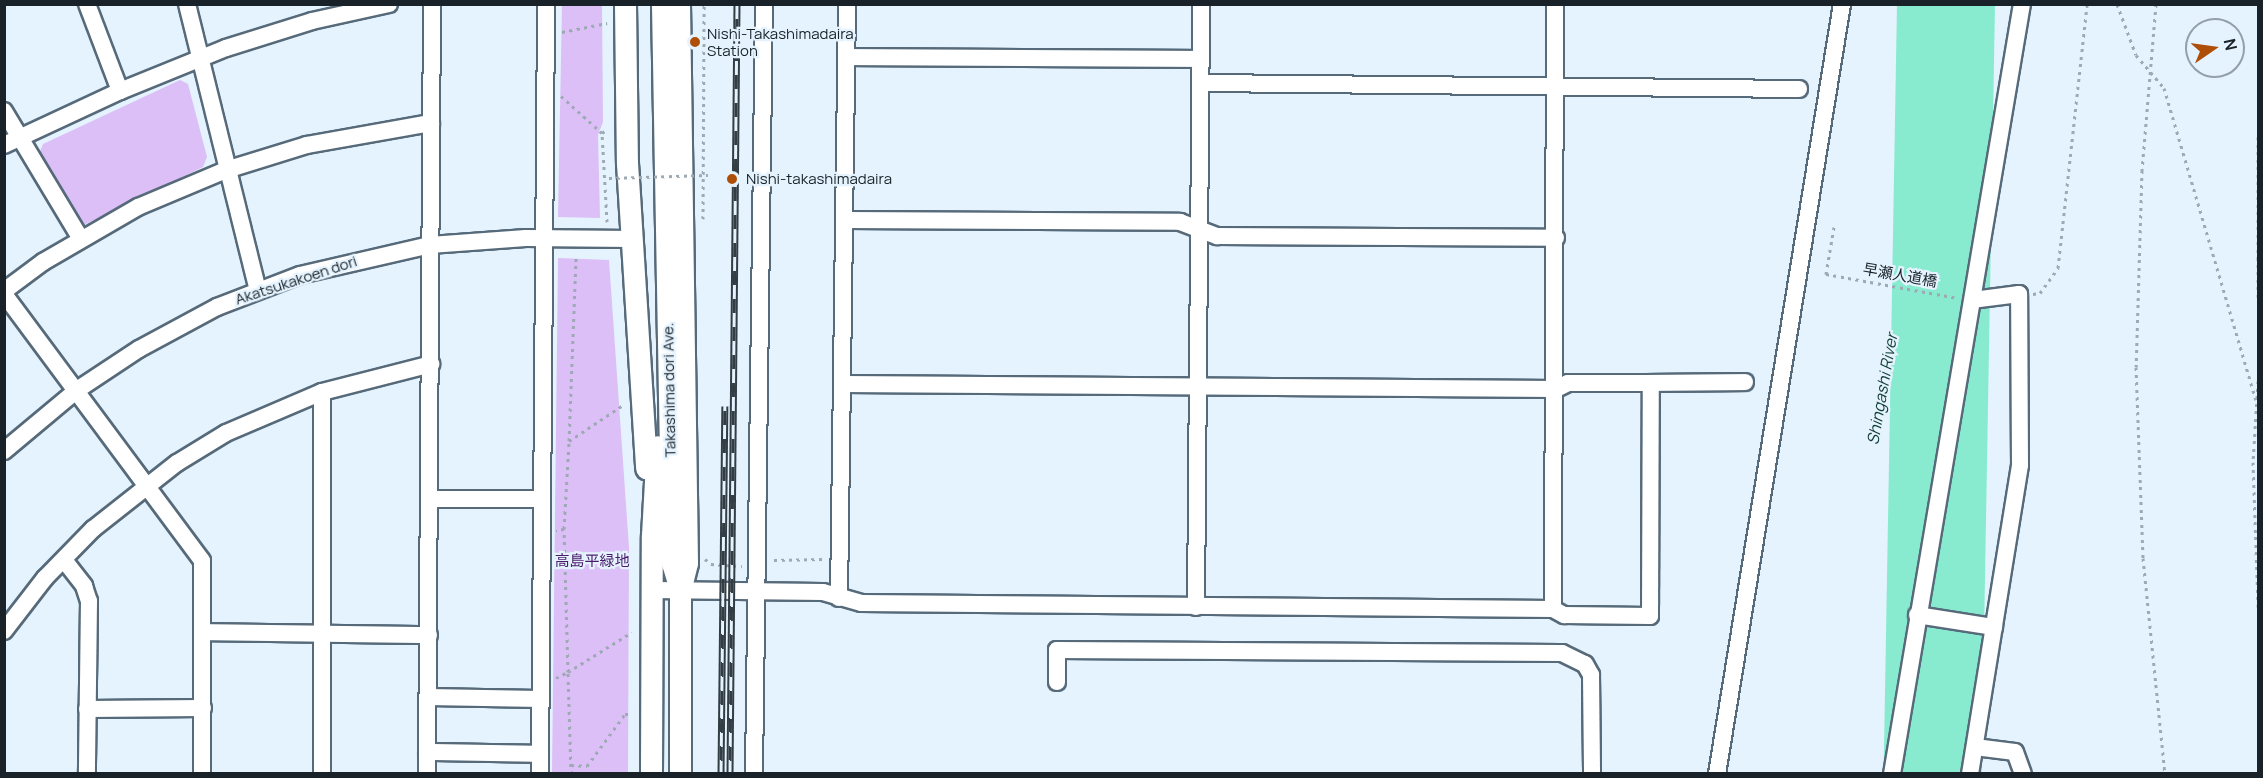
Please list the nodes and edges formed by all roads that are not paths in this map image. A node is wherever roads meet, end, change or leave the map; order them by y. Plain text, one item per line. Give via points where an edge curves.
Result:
1 (87, 4) edge
2 (187, 4) edge
3 (389, 4) edge
4 (432, 4) edge
5 (546, 4) edge
6 (651, 4) edge
7 (662, 4) edge
8 (679, 4) edge
9 (764, 4) edge
10 (847, 4) edge
11 (1201, 4) edge
12 (1555, 4) edge
13 (1842, 4) edge
14 (2022, 4) edge
15 (616, 9) edge
16 (846, 57) junction
17 (199, 59) junction
18 (1200, 59) junction
19 (1200, 83) junction
20 (655, 85) junction
21 (1554, 88) junction
22 (1799, 89) dead end
23 (120, 91) junction
24 (4, 111) edge
25 (431, 123) junction
26 (20, 137) junction
27 (4, 145) edge
28 (226, 170) junction
29 (846, 220) junction
30 (1199, 229) junction
31 (545, 238) junction
32 (1556, 238) junction
33 (81, 239) junction
34 (632, 239) junction
35 (430, 245) junction
36 (258, 290) junction
37 (4, 292) edge
38 (1971, 300) junction
39 (431, 364) junction
40 (1745, 382) dead end
41 (1651, 383) junction
42 (844, 384) junction
43 (1198, 386) junction
44 (1556, 389) junction
45 (77, 390) junction
46 (322, 392) junction
47 (4, 451) edge
48 (147, 484) junction
49 (430, 499) junction
50 (542, 499) junction
51 (652, 535) junction
52 (64, 560) junction
53 (651, 590) junction
54 (680, 590) junction
55 (755, 591) junction
56 (839, 598) junction
57 (1196, 606) junction
58 (1553, 609) junction
59 (1917, 615) junction
60 (1994, 627) junction
61 (4, 631) edge
62 (203, 632) junction
63 (323, 633) junction
64 (429, 635) junction
65 (1057, 682) dead end
66 (428, 697) junction
67 (540, 699) junction
68 (87, 708) junction
69 (203, 708) junction
70 (1975, 747) junction
71 (427, 752) junction
72 (540, 754) junction
73 (87, 774) edge
74 (202, 774) edge
75 (322, 774) edge
76 (427, 774) edge
77 (540, 774) edge
78 (651, 774) edge
79 (680, 774) edge
80 (754, 774) edge
81 (1592, 774) edge
82 (1718, 774) edge
83 (1892, 774) edge
84 (1970, 774) edge
85 (2023, 774) edge

1 - 23 street
2 - 17 street
3 - 17 street via 312,21
4 - 25 street
5 - 31 street
6 - 20 main road, Takashima dori Ave.
7 - 20 main road, Takashima dori Ave.
8 - 54 main road via 687,563
9 - 55 street
10 - 16 street
11 - 18 street
12 - 21 street
13 - 82 street
14 - 38 street
15 - 34 main road
16 - 18 street
16 - 29 street
17 - 23 street
17 - 28 street
18 - 19 street
19 - 21 street
19 - 30 street
20 - 51 main road, Takashima dori Ave. via 659,412
20 - 54 main road, Takashima dori Ave. via 672,563
21 - 22 street
21 - 32 street
23 - 26 street
24 - 26 street
25 - 28 street via 318,142
25 - 35 street
26 - 27 street
26 - 33 street
28 - 33 street via 138,207
28 - 36 street
29 - 30 street via 1180,222
29 - 42 street
30 - 32 street via 1217,236
30 - 43 street
31 - 34 street, Akatsukakoen dori
31 - 35 street, Akatsukakoen dori
31 - 50 street
32 - 44 street
33 - 37 street
34 - 51 main road
35 - 36 street, Akatsukakoen dori via 342,262
35 - 39 street
36 - 45 street, Akatsukakoen dori via 177,328
37 - 45 street
38 - 59 street
38 - 60 street via 2019,294 2020,465
39 - 46 street
39 - 49 street
40 - 41 street
41 - 44 street via 1568,383
41 - 58 street via 1650,616 1564,615
42 - 43 street
42 - 56 street via 840,410
43 - 44 street
43 - 57 street
44 - 58 street
45 - 47 street, Akatsukakoen dori
45 - 48 street
46 - 48 street via 226,434
46 - 63 street
48 - 52 street
48 - 62 street via 202,561
49 - 50 street
49 - 64 street
50 - 67 street
51 - 53 main road, Takashima dori Ave.
52 - 61 street
52 - 68 street via 84,586 89,601
53 - 54 street
53 - 78 main road, Takashima dori Ave.
54 - 55 street
54 - 79 main road, Takashima dori Ave.
55 - 56 street via 823,592
55 - 80 street
56 - 57 street via 861,603
57 - 58 street
59 - 60 street
59 - 83 street
60 - 70 street
62 - 63 street
62 - 69 street
63 - 64 street
63 - 75 street
64 - 66 street
65 - 81 street via 1057,650 1562,653 1586,664 1591,675
66 - 67 street
66 - 71 street
67 - 72 street
68 - 69 street
68 - 73 street
69 - 74 street
70 - 84 street
70 - 85 street via 2017,753
71 - 72 street
71 - 76 street
72 - 77 street

